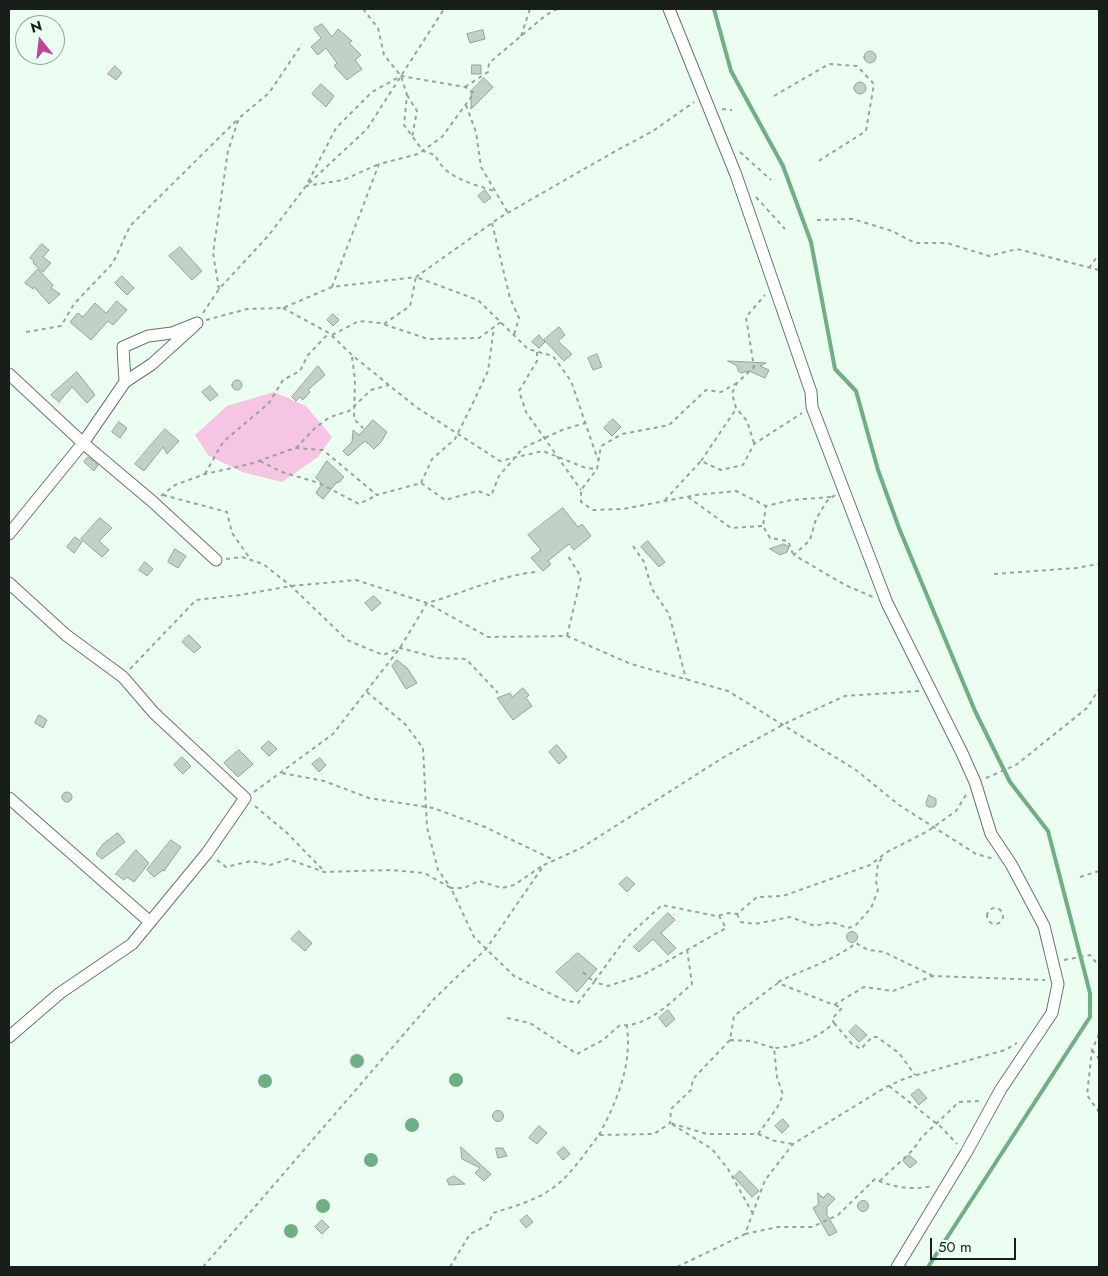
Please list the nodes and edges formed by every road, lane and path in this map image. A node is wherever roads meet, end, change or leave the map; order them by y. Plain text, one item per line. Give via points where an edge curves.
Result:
1 (363, 9) edge
2 (444, 9) edge
3 (530, 9) edge
4 (557, 9) edge
5 (669, 9) edge
6 (521, 36) junction
7 (302, 44) dead end
8 (401, 76) junction
9 (465, 87) junction
10 (407, 95) junction
11 (703, 96) junction
12 (774, 96) dead end
13 (466, 104) junction
14 (240, 118) junction
15 (412, 137) junction
16 (735, 148) dead end
17 (422, 151) junction
18 (817, 162) dead end
19 (379, 164) junction
20 (771, 180) dead end
21 (306, 186) junction
22 (494, 191) junction
23 (755, 195) dead end
24 (508, 213) junction
25 (817, 220) dead end
26 (492, 223) junction
27 (785, 229) dead end
28 (1099, 254) edge
29 (1090, 268) junction
30 (1099, 270) edge
31 (416, 277) junction
32 (773, 285) junction
33 (332, 287) junction
34 (219, 289) junction
35 (284, 308) junction
36 (501, 322) junction
37 (197, 323) junction
38 (384, 324) junction
39 (494, 327) junction
40 (26, 332) dead end
41 (330, 334) junction
42 (514, 335) junction
43 (537, 352) junction
44 (352, 355) junction
45 (9, 374) edge
46 (126, 382) junction
47 (737, 383) junction
48 (389, 385) junction
49 (355, 405) junction
50 (812, 406) junction
51 (736, 408) junction
52 (585, 423) junction
53 (363, 428) dead end
54 (458, 434) junction
55 (547, 438) junction
56 (83, 443) junction
57 (754, 444) junction
58 (295, 448) junction
59 (514, 458) junction
60 (559, 458) junction
61 (260, 460) junction
62 (598, 461) junction
63 (701, 461) junction
64 (597, 469) junction
65 (205, 474) junction
66 (420, 483) junction
67 (843, 488) junction
68 (581, 490) junction
69 (378, 495) junction
70 (687, 496) junction
71 (831, 497) junction
72 (157, 498) junction
73 (664, 501) junction
74 (766, 506) junction
75 (763, 526) junction
76 (9, 534) edge
77 (634, 546) dead end
78 (794, 555) junction
79 (568, 556) dead end
80 (216, 560) joint
81 (251, 560) junction
82 (1099, 564) edge
83 (535, 572) dead end
84 (994, 574) dead end
85 (9, 583) edge
86 (291, 586) junction
87 (427, 603) junction
88 (887, 603) junction
89 (567, 636) junction
90 (400, 648) junction
91 (123, 677) junction
92 (686, 679) junction
93 (1099, 689) edge
94 (932, 690) junction
95 (366, 692) junction
96 (498, 694) dead end
97 (783, 725) junction
98 (280, 773) junction
99 (975, 782) junction
100 (9, 798) edge
101 (246, 798) junction
102 (427, 807) junction
103 (935, 826) junction
104 (887, 852) junction
105 (207, 853) junction
106 (554, 860) junction
107 (1011, 864) junction
108 (544, 865) junction
109 (1099, 871) edge
110 (324, 872) junction
111 (1080, 877) dead end
112 (451, 888) junction
113 (992, 909) joint
114 (737, 914) junction
115 (719, 916) junction
116 (150, 922) junction
117 (486, 949) junction
118 (687, 949) junction
119 (1071, 959) dead end
120 (1099, 966) edge
121 (583, 972) dead end
122 (933, 976) junction
123 (1057, 980) junction
124 (594, 982) junction
125 (778, 982) junction
126 (834, 1005) junction
127 (507, 1018) dead end
128 (834, 1023) junction
129 (627, 1026) junction
130 (1099, 1034) edge
131 (9, 1037) edge
132 (730, 1040) junction
133 (1020, 1041) dead end
134 (774, 1048) junction
135 (1092, 1050) junction
136 (1099, 1059) edge
137 (915, 1075) junction
138 (889, 1086) junction
139 (981, 1101) dead end
140 (1099, 1112) edge
141 (670, 1123) junction
142 (936, 1123) junction
143 (758, 1134) junction
144 (599, 1135) junction
145 (794, 1144) junction
146 (966, 1153) junction
147 (880, 1181) junction
148 (948, 1182) junction
149 (753, 1215) junction
150 (745, 1234) junction
151 (203, 1267) edge
152 (450, 1267) edge
153 (677, 1267) edge
154 (896, 1267) edge

1 - 8 path via 378,28 384,55
2 - 8 path
3 - 6 path
4 - 6 path
5 - 11 street
6 - 9 path via 489,63 488,72
7 - 14 path via 269,93
8 - 9 path
8 - 10 path
8 - 21 path via 367,129
8 - 21 path via 372,92 336,128
9 - 13 path via 474,93
10 - 15 path via 404,125
10 - 15 path via 417,111
11 - 24 path via 653,131
11 - 32 street via 736,175
12 - 18 path via 829,64 857,66 874,84 866,130
13 - 17 path via 442,137
13 - 22 path via 476,132 481,167
14 - 34 path via 228,152 213,253
14 - 40 path via 130,226 113,263 74,304 61,326
15 - 17 path
16 - 20 path
17 - 19 path
17 - 22 path via 436,155 440,165 457,179
19 - 21 path via 342,180
19 - 33 path
21 - 34 path via 270,235
22 - 24 path
23 - 27 path
24 - 26 path
25 - 29 path via 853,219 892,230 915,243 947,243 989,256 1017,248
26 - 31 path
26 - 42 path via 510,298 519,318
28 - 29 path
29 - 30 path
31 - 33 path
31 - 36 path via 478,300
31 - 38 path via 410,306
32 - 47 path via 746,317 754,367
32 - 50 street via 811,392
33 - 35 path
34 - 37 path
35 - 37 path via 247,308
35 - 41 path
36 - 39 path
36 - 42 path
37 - 46 street via 172,348
37 - 46 street via 172,333 148,336 124,347
38 - 39 path via 428,339 479,338
38 - 41 path via 359,321
39 - 54 path via 488,371
41 - 44 path
41 - 65 path via 308,355 300,371 283,380 269,403 223,442
42 - 43 path via 528,349
43 - 52 path via 553,356 571,381
43 - 55 path via 537,361 519,391 526,412
44 - 48 path
44 - 49 path
45 - 56 street
46 - 56 street
47 - 51 path via 732,393
47 - 62 path via 721,392 706,390 669,425 622,434 600,446
48 - 49 path via 372,390
48 - 54 path
49 - 53 path via 354,419
49 - 58 path via 349,411 330,417
50 - 57 path
50 - 67 street
51 - 57 path via 747,421
51 - 63 path
52 - 55 path
52 - 62 path
54 - 59 path via 500,461
54 - 66 path via 432,459
55 - 59 path via 523,448
55 - 60 path
56 - 72 street
56 - 76 street
57 - 63 path via 743,465 721,470
58 - 61 path
58 - 69 path via 323,450
59 - 60 path via 544,451
59 - 66 path via 499,476 491,496 478,491 445,500
60 - 64 path
60 - 68 path
61 - 65 path
61 - 69 path via 282,472 319,483 359,504
62 - 64 path
63 - 73 path
64 - 68 path
65 - 72 path via 174,485
66 - 69 path
67 - 71 path
67 - 88 street
68 - 73 path via 581,502 593,510 622,509
70 - 73 path
70 - 74 path via 736,491
70 - 75 path via 731,528
71 - 74 path via 791,500
71 - 78 path via 816,519 810,540
72 - 80 street
72 - 81 path via 227,512 232,533
74 - 75 path
75 - 78 path via 770,538 788,541
77 - 92 path via 644,562 652,589 669,614
78 - 88 path via 845,585
79 - 89 path via 581,577
80 - 81 path via 242,557
81 - 86 path via 263,564
82 - 84 path
83 - 87 path via 511,574 467,592
85 - 91 street via 66,635
86 - 87 path via 356,580
86 - 90 path via 347,640 383,655
86 - 91 path via 196,600
87 - 89 path via 488,637
87 - 90 path
88 - 94 street
89 - 92 path via 631,664
90 - 95 path
90 - 96 path via 438,658 466,659
91 - 101 street via 154,713
92 - 97 path via 728,691
93 - 99 path via 1087,708 1016,765
94 - 97 path via 845,696
94 - 99 street
95 - 98 path via 333,734
95 - 102 path via 405,724 423,748
97 - 103 path via 856,770 899,805
97 - 106 path via 724,757 581,848
98 - 101 path
98 - 102 path via 324,781 369,798
99 - 103 path via 956,811
99 - 107 street via 991,834
100 - 116 street
101 - 105 street
101 - 110 path via 287,833
102 - 106 path via 485,827
102 - 112 path via 427,827 438,870
103 - 104 path
103 - 107 path via 976,854
104 - 114 path via 870,865 792,893 757,897
104 - 114 path via 878,863 878,890 871,908 855,926 848,928 831,922 815,926 790,917 755,924 741,922
105 - 110 path via 226,867 251,861 270,865 288,859
105 - 116 street
106 - 108 path
107 - 123 street via 1044,926
108 - 112 path via 514,885 502,888 480,880 464,888
108 - 117 path
109 - 111 path
110 - 112 path via 391,870 424,873
112 - 117 path via 474,937
113 - 113 path via 998,909 1003,915 996,923 988,918
114 - 115 path
115 - 118 path via 726,928
115 - 124 path via 662,905 626,938
116 - 131 street via 132,944 60,993
117 - 124 path via 514,976 564,1000 578,1003
117 - 151 path via 435,998
118 - 124 path via 643,975 608,986
118 - 129 path via 692,984 652,1016
119 - 120 path via 1090,955
121 - 124 path
122 - 123 path
122 - 125 path via 884,952 868,950 856,943 838,957 817,963
122 - 126 path via 893,991 864,987
123 - 146 street via 1052,1013 1002,1089
125 - 126 path
125 - 132 path via 734,1016
126 - 128 path via 842,1008 832,1020
127 - 129 path via 530,1023 576,1054 603,1040 620,1025
128 - 134 path via 820,1035 790,1048
128 - 137 path via 852,1044 861,1049 872,1037 877,1037 899,1053
129 - 144 path via 626,1067 618,1098
130 - 135 path
132 - 134 path via 751,1041
132 - 141 path via 693,1078 691,1090 671,1109
133 - 137 path via 1005,1050
134 - 143 path via 777,1077 783,1094
135 - 136 path
135 - 140 path via 1086,1095
137 - 138 path
138 - 142 path
138 - 145 path
139 - 142 path via 959,1102
141 - 143 path via 707,1134
141 - 144 path via 654,1134
141 - 149 path via 712,1149 728,1169
142 - 146 path
142 - 147 path
143 - 145 path
144 - 152 path via 568,1175 550,1190 493,1212 488,1225 470,1234
145 - 149 path via 766,1180
146 - 148 street
147 - 148 path via 890,1186 924,1188
147 - 150 path via 876,1179 838,1215 812,1227 778,1228
148 - 154 street
149 - 150 path
150 - 153 path

